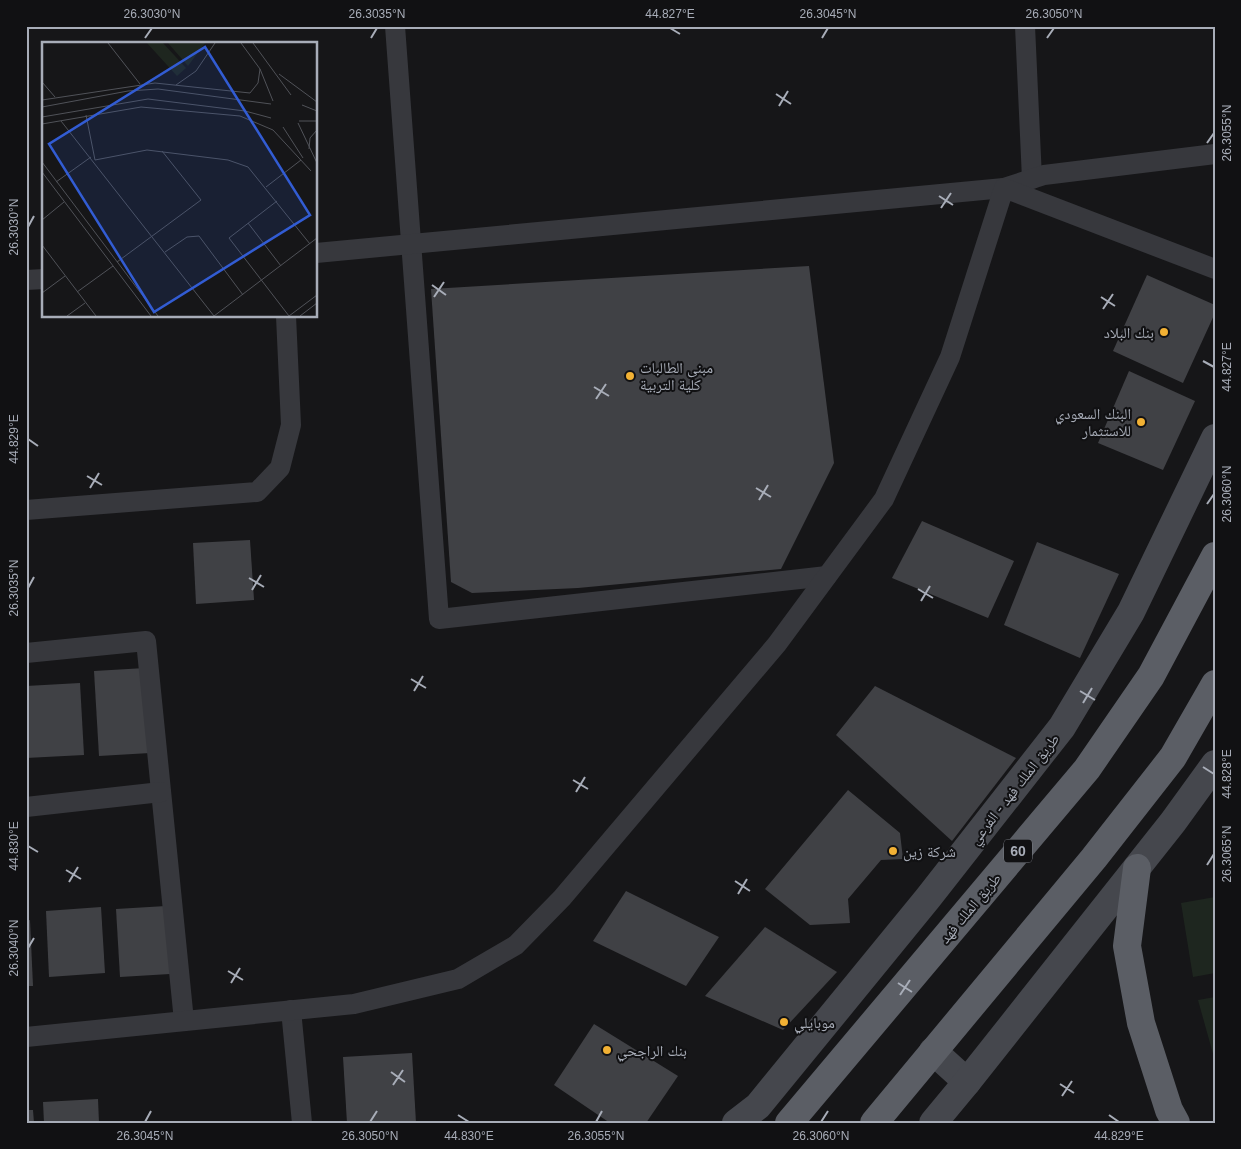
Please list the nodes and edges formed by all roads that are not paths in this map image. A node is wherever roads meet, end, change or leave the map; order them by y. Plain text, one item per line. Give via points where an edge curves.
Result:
1 (395, 26) edge
2 (1025, 26) edge
3 (1215, 154) edge
4 (1032, 179) junction
5 (1004, 188) junction
6 (411, 244) junction
7 (318, 253) edge
8 (1215, 269) edge
9 (42, 278) edge
10 (26, 280) edge
11 (286, 318) edge
12 (1215, 438) edge
13 (26, 510) edge
14 (1215, 556) edge
15 (827, 576) junction
16 (26, 653) edge
17 (1215, 684) edge
18 (1215, 764) edge
19 (161, 792) junction
20 (26, 807) edge
21 (1137, 868) junction
22 (291, 1010) junction
23 (830, 1016) junction
24 (184, 1021) junction
25 (26, 1037) edge
26 (860, 1038) junction
27 (933, 1051) junction
28 (968, 1082) junction
29 (302, 1123) edge
30 (736, 1123) edge
31 (789, 1123) edge
32 (874, 1123) edge
33 (933, 1123) edge
34 (1176, 1123) edge

1 - 6 street
2 - 4 street
3 - 4 street
4 - 5 street
5 - 6 street
5 - 8 street
5 - 15 street via 950,358 884,498
6 - 7 street
6 - 15 street via 439,619
9 - 10 street
11 - 13 street via 291,425 280,468 257,492
12 - 23 main road, طريق الملك فهد - الفرعي via 1131,612 1062,727 928,898
14 - 26 highway, طريق الملك فهد / 60 via 1151,676 1087,769
15 - 22 street via 777,644 562,898 516,945 458,979 354,1004
16 - 19 street via 146,642
17 - 27 highway via 1173,757 1094,858
18 - 21 main road
19 - 20 street
19 - 24 street
21 - 28 main road
21 - 34 highway via 1127,946 1141,1023
22 - 24 street
22 - 29 street
23 - 26 main road
23 - 30 main road, طريق الملك فهد - الفرعي via 758,1106
24 - 25 street
26 - 31 highway, طريق الملك فهد / 60
27 - 28 main road
27 - 32 highway
28 - 33 main road

